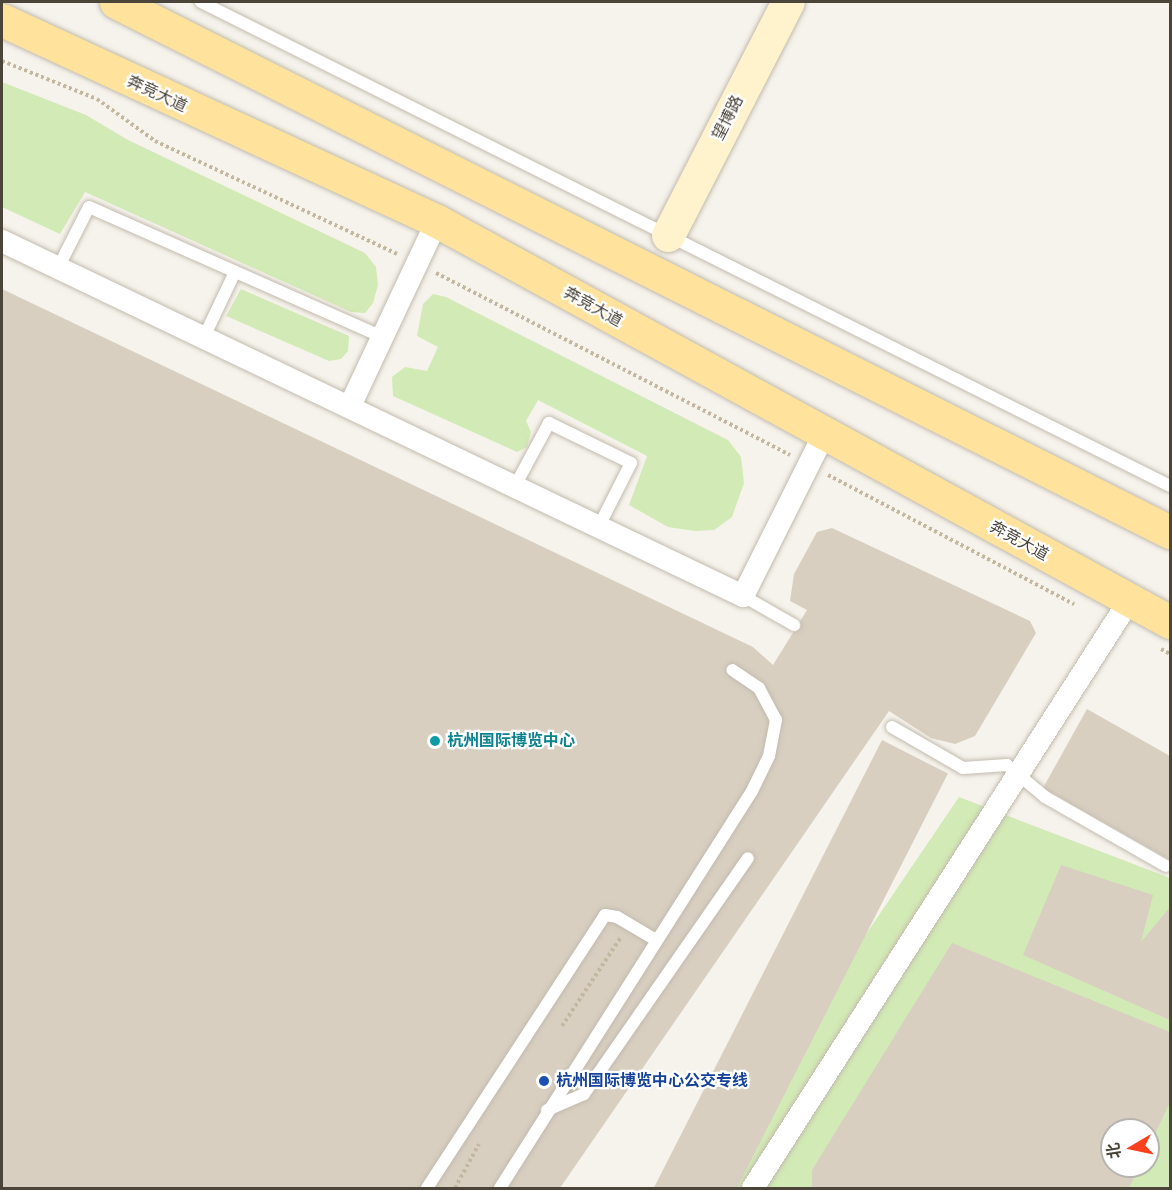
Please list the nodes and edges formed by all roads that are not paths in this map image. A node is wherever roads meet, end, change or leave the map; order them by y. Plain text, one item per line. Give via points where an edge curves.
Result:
1 (116, 2) edge
2 (201, 2) edge
3 (788, 2) edge
4 (2, 20) edge
5 (437, 221) junction
6 (668, 235) junction
7 (2, 241) edge
8 (58, 268) junction
9 (235, 272) junction
10 (204, 337) junction
11 (383, 337) junction
12 (350, 406) junction
13 (824, 434) junction
14 (516, 486) junction
15 (1170, 486) edge
16 (599, 526) junction
17 (1170, 532) edge
18 (743, 596) junction
19 (1121, 613) junction
20 (794, 625) dead end
21 (1161, 633) edge
22 (732, 670) dead end
23 (892, 727) dead end
24 (1017, 776) junction
25 (748, 858) dead end
26 (1166, 866) dead end
27 (656, 940) junction
28 (546, 1111) junction
29 (426, 1188) edge
30 (500, 1188) edge
31 (753, 1188) edge

1 - 17 main road
2 - 6 lane
3 - 6 street, 望博路
4 - 5 main road, 奔竞大道
5 - 11 street
5 - 13 main road, 奔竞大道
6 - 15 lane
7 - 8 street
8 - 9 lane via 89,207
8 - 10 street
9 - 10 lane
9 - 11 lane
10 - 12 street
11 - 12 street
12 - 14 street
13 - 18 street
13 - 19 main road, 奔竞大道
14 - 16 street
14 - 16 lane via 549,423 630,464
16 - 18 street
18 - 20 lane
19 - 21 main road, 奔竞大道
19 - 24 street
22 - 27 lane via 759,688 776,720 769,756 752,791
23 - 24 lane via 963,768 1007,765
24 - 26 lane via 1045,797
24 - 31 street
25 - 28 lane via 584,1094
27 - 28 lane
27 - 29 lane via 605,915
28 - 30 lane

